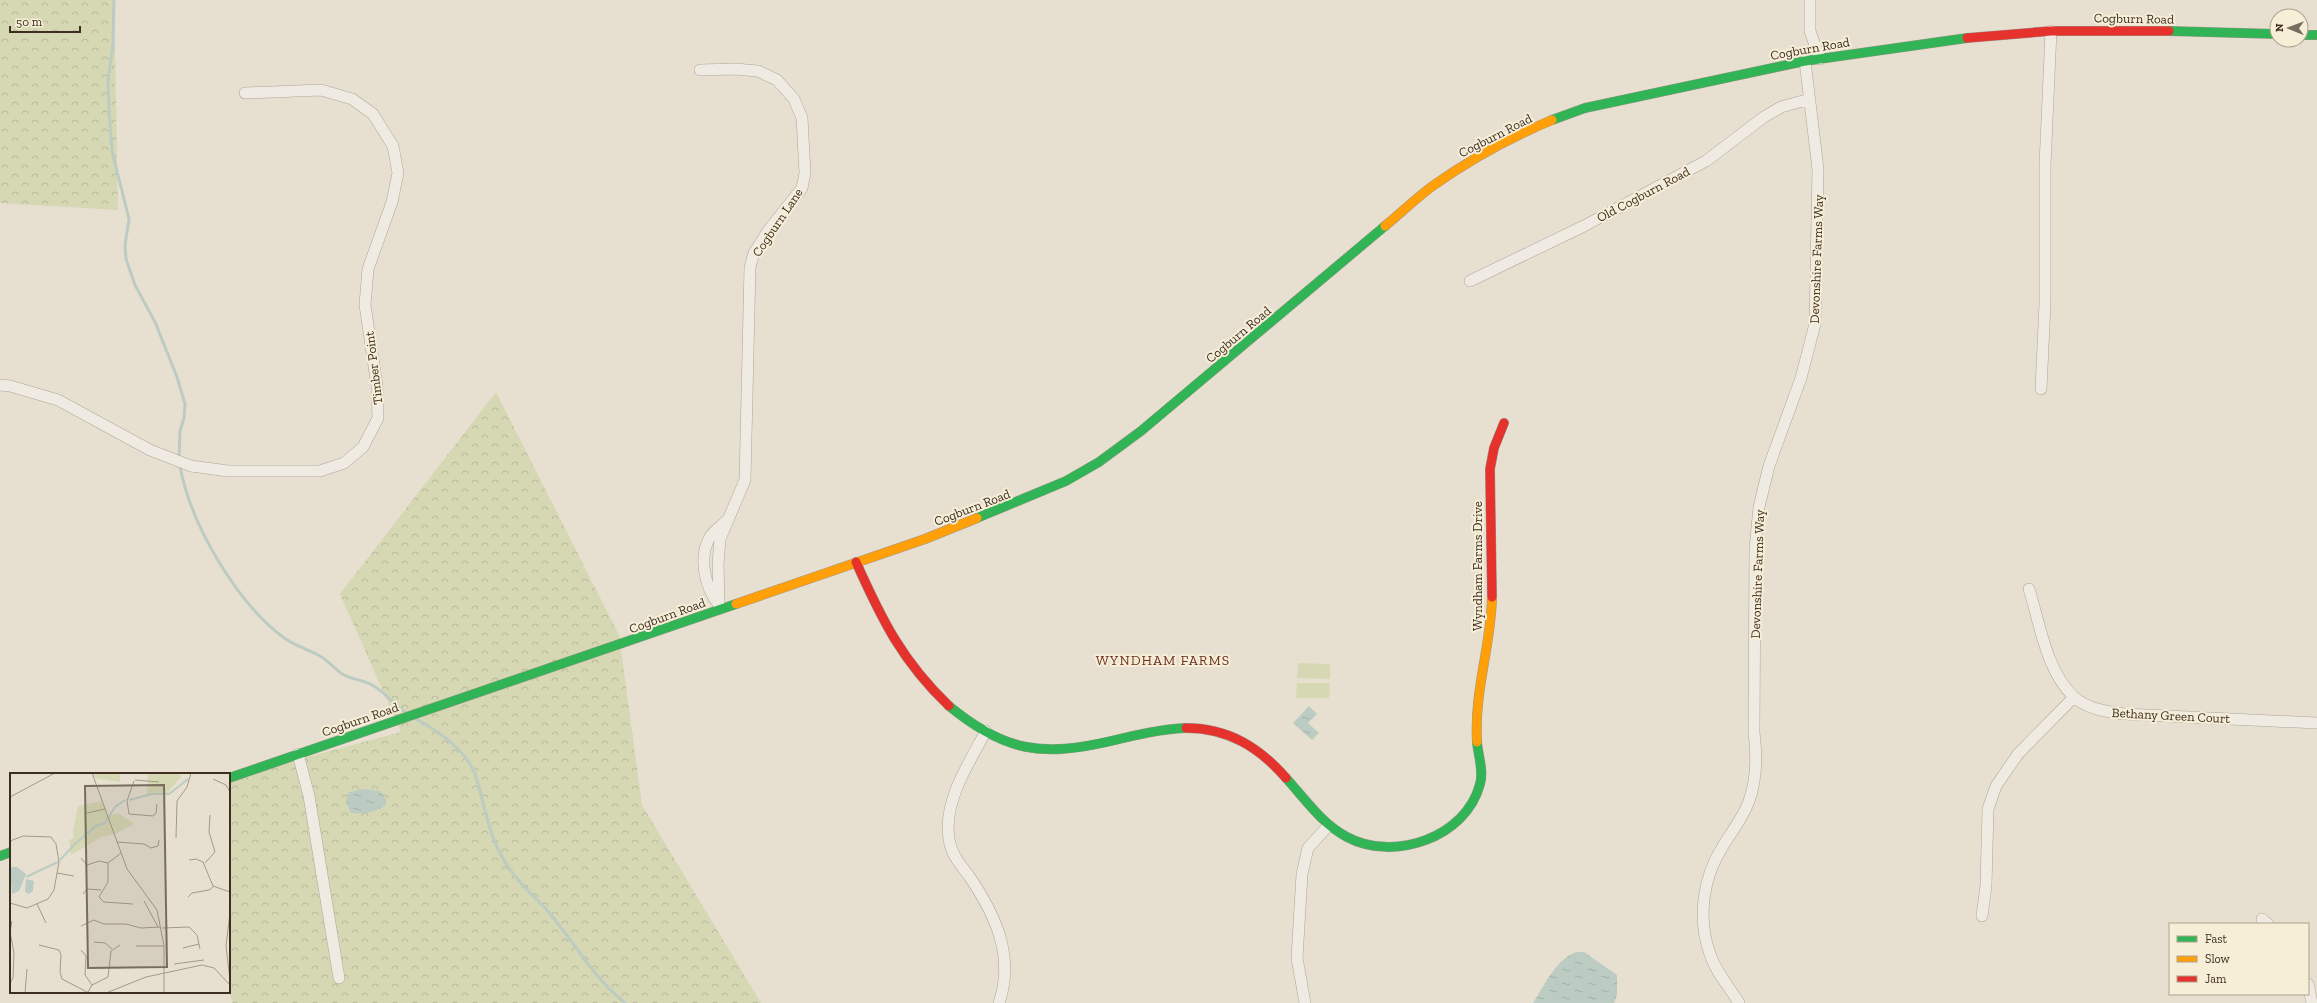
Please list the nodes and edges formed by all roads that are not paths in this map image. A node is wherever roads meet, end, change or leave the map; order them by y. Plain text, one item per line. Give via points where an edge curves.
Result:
1 (1810, 0) edge
2 (2051, 31) junction
3 (2269, 34) edge
4 (1820, 58) junction
5 (1805, 61) junction
6 (700, 70) dead end
7 (245, 93) dead end
8 (1810, 99) junction
9 (1470, 281) dead end
10 (0, 385) edge
11 (2041, 389) dead end
12 (1504, 423) dead end
13 (856, 562) junction
14 (2029, 589) dead end
15 (721, 607) junction
16 (2074, 697) junction
17 (2317, 723) edge
18 (986, 731) junction
19 (298, 754) junction
20 (230, 778) edge
21 (1328, 826) junction
22 (10, 852) edge
23 (0, 856) edge
24 (1982, 916) dead end
25 (339, 978) dead end
26 (2309, 989) edge
27 (999, 1003) edge
28 (1305, 1003) edge
29 (1739, 1003) edge
30 (2312, 1003) edge

1 - 4 street via 1810,31
2 - 3 street, Cogburn Road
2 - 4 street, Cogburn Road via 1939,41
2 - 11 street via 2045,165 2045,304
4 - 5 street, Cogburn Road
5 - 8 street, Devonshire Farms Way
5 - 13 street, Cogburn Road via 1585,108 1513,138 1463,165 1433,186 1141,431 1099,462 1031,497 925,539
6 - 15 street, Cogburn Lane via 758,71 777,80 794,99 802,118 805,173 802,188 768,231 754,253 750,267 745,480 727,519 711,535 706,553 706,582 712,597
7 - 10 street, Timber Point via 321,90 352,100 373,114 393,146 398,173 395,188 368,268 365,306 377,386 378,418 363,446 344,463 320,471 228,471 191,466 150,450 58,400
8 - 9 street, Old Cogburn Road via 1781,108 1764,117 1706,161 1584,226
8 - 29 street, Devonshire Farms Way via 1818,169 1815,324 1801,378 1769,466 1759,507 1755,548 1755,774 1743,814 1716,857 1704,897 1703,925 1709,953 1721,978
12 - 21 street, Wyndham Farms Drive via 1492,455 1489,478 1492,608 1477,703 1480,786 1466,810 1456,820 1434,837 1408,847 1365,846 1347,839
13 - 15 street, Cogburn Road
13 - 18 street, Wyndham Farms Drive via 879,615 909,662 946,704
14 - 16 street, Bethany Green Court via 2053,667
15 - 19 street, Cogburn Road
16 - 17 street, Bethany Green Court via 2098,709 2125,714
16 - 24 street via 2018,754 1996,786 1988,809 1986,885
18 - 21 street, Wyndham Farms Drive via 1024,748 1052,750 1080,748 1176,728 1218,731 1244,741 1267,756
18 - 27 street via 958,784 949,825 949,839 959,864 997,923 1004,962
19 - 20 street, Cogburn Road
19 - 25 street via 309,796
21 - 28 street via 1308,848 1302,874 1297,958
22 - 23 street
26 - 30 street

